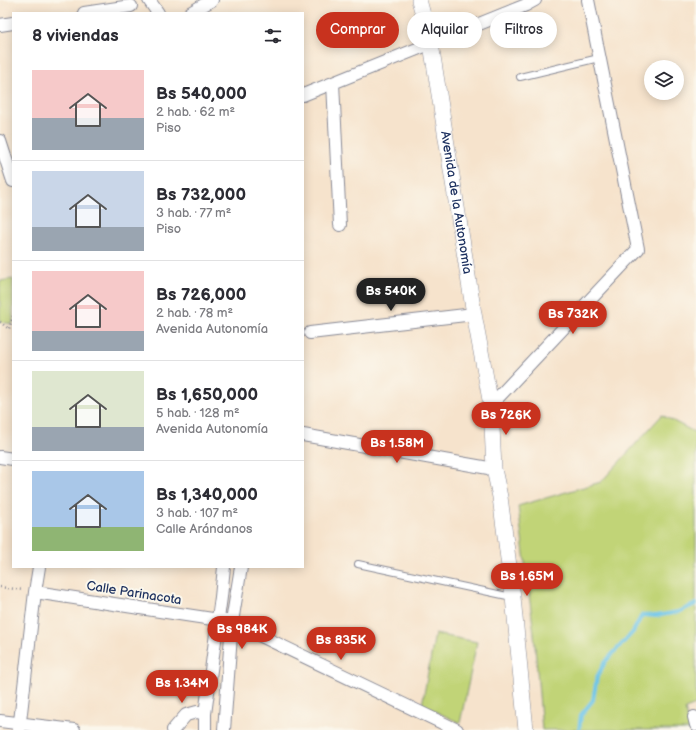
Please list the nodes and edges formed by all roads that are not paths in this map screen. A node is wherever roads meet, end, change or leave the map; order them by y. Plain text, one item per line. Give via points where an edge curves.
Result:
1 (149, 0) edge
2 (212, 0) edge
3 (419, 0) edge
4 (588, 0) edge
5 (531, 2) edge
6 (131, 6) edge
7 (91, 12) edge
8 (157, 12) edge
9 (192, 12) edge
10 (422, 12) edge
11 (12, 23) edge
12 (482, 23) edge
13 (0, 25) edge
14 (421, 48) edge
15 (432, 48) edge
16 (599, 58) junction
17 (520, 77) dead end
18 (333, 83) junction
19 (304, 95) edge
20 (4, 147) edge
21 (12, 177) edge
22 (340, 224) dead end
23 (474, 314) junction
24 (310, 333) dead end
25 (491, 405) junction
26 (304, 435) edge
27 (0, 457) edge
28 (12, 459) edge
29 (494, 469) junction
30 (358, 564) dead end
31 (39, 568) edge
32 (224, 568) edge
33 (241, 568) edge
34 (35, 592) junction
35 (513, 598) junction
36 (217, 621) junction
37 (232, 622) junction
38 (205, 714) junction
39 (0, 721) edge
40 (19, 727) edge
41 (74, 730) edge
42 (173, 730) edge
43 (205, 730) edge
44 (224, 730) edge
45 (457, 730) edge
46 (526, 730) edge

1 - 8 street
2 - 9 street
3 - 10 street, Avenida de la Autonomía
4 - 16 street
5 - 12 street
6 - 7 street
11 - 13 street
14 - 18 street
15 - 23 street, Avenida de la Autonomía
16 - 17 lane
16 - 25 street via 638,249
18 - 19 street
18 - 22 street
20 - 21 street
23 - 24 street
23 - 25 street, Avenida de la Autonomía
25 - 29 street, Avenida de la Autonomía
26 - 29 street
27 - 28 street
29 - 35 street, Avenida de la Autonomía
30 - 35 lane
31 - 34 street
32 - 36 street
33 - 37 street
34 - 36 street, Calle Parinacota
34 - 40 street
35 - 46 street, Avenida de la Autonomía
36 - 37 street, Calle Parinacota
36 - 38 street
37 - 44 street
37 - 45 street, Calle Parinacota
38 - 42 street via 197,712 186,715
38 - 43 street
39 - 40 street
40 - 41 street

